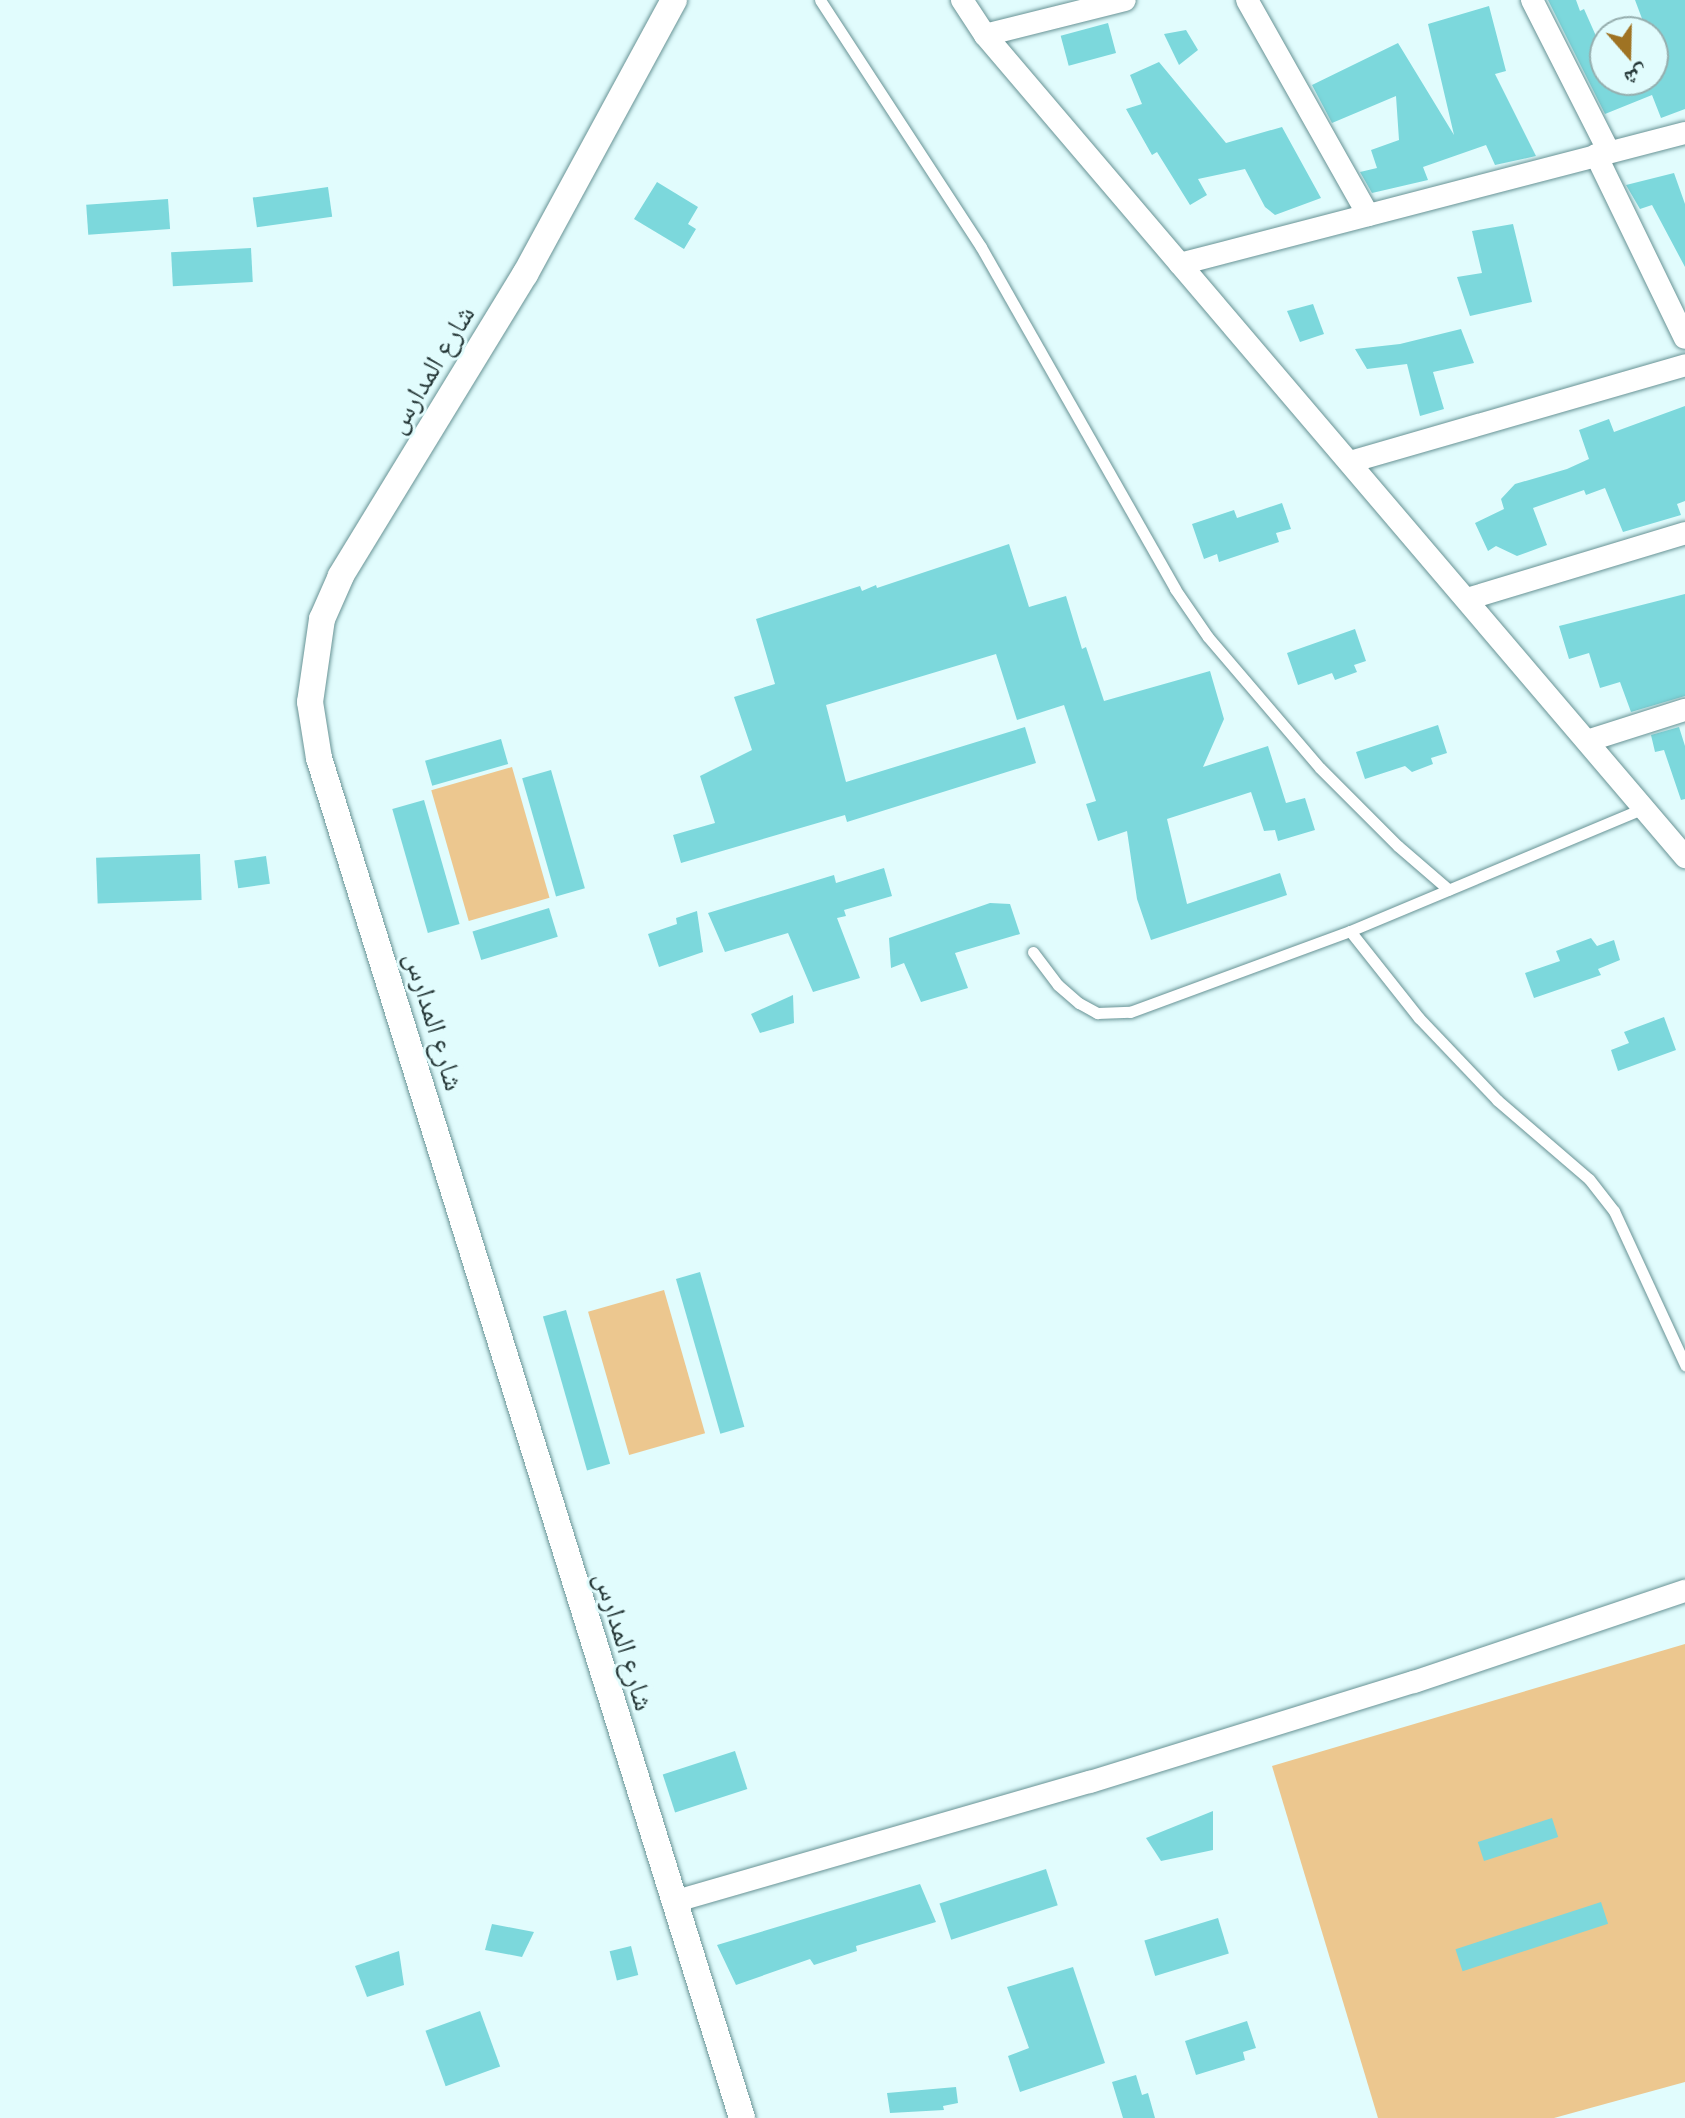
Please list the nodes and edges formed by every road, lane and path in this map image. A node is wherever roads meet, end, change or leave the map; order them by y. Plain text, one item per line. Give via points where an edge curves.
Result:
1 (674, 0) edge
2 (820, 0) edge
3 (962, 0) edge
4 (1125, 0) edge
5 (1247, 0) edge
6 (1532, 0) edge
7 (985, 35) junction
8 (1685, 133) edge
9 (1602, 154) junction
10 (1368, 215) junction
11 (1180, 264) junction
12 (1685, 338) edge
13 (1685, 365) edge
14 (1350, 462) junction
15 (1685, 533) edge
16 (1467, 599) junction
17 (1685, 710) edge
18 (1587, 741) junction
19 (1644, 808) junction
20 (1685, 857) edge
21 (1449, 890) junction
22 (1350, 931) junction
23 (1033, 952) dead end
24 (1685, 1365) edge
25 (1685, 1591) edge
26 (673, 1902) junction
27 (742, 2118) edge

1 - 26 street, شارع المدارس via 525,274 341,576 322,619 310,702 319,758
2 - 21 lane via 981,247 1175,589 1208,637 1320,768
3 - 7 street
4 - 7 street
5 - 10 street
6 - 9 street
7 - 11 street
8 - 9 street
9 - 10 street
9 - 12 street
10 - 11 street
11 - 14 street
13 - 14 street
14 - 16 street
15 - 16 street
16 - 18 street
17 - 18 street
18 - 19 street
19 - 20 street
19 - 21 lane
21 - 22 lane
22 - 23 lane via 1130,1012 1097,1013 1079,1003
22 - 24 lane via 1419,1018 1497,1100 1589,1179 1614,1211
25 - 26 street via 1105,1778
26 - 27 street, شارع المدارس

